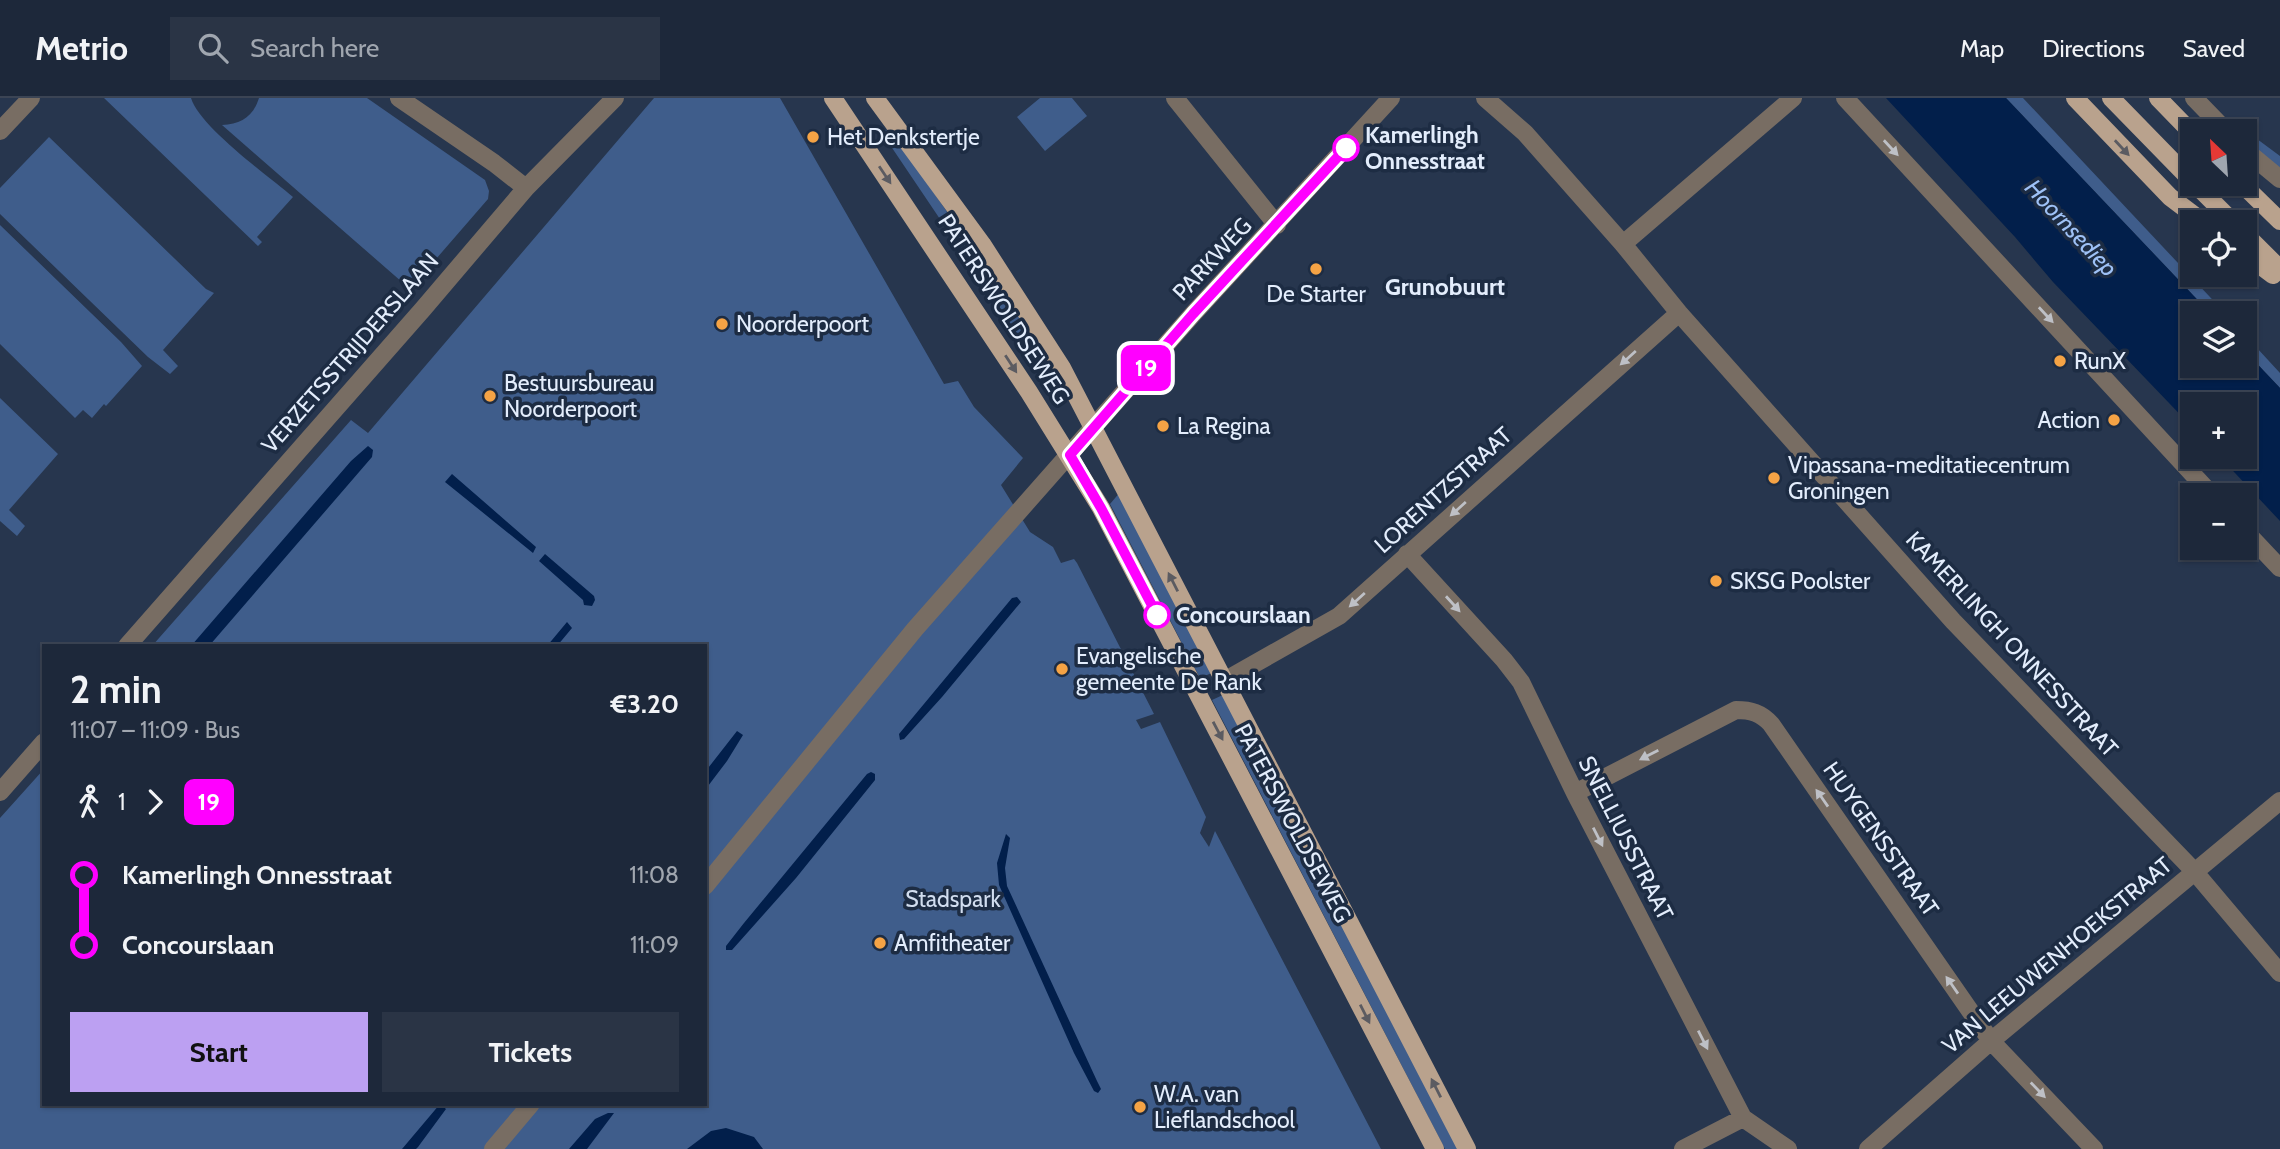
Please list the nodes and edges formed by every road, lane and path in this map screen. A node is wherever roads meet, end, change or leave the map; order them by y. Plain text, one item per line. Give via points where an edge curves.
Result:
1 (31, 98) edge
2 (399, 98) edge
3 (615, 98) edge
4 (833, 98) edge
5 (875, 98) edge
6 (1175, 98) edge
7 (1391, 98) edge
8 (1485, 98) edge
9 (1793, 98) edge
10 (1845, 98) edge
11 (2075, 98) edge
12 (2111, 98) edge
13 (2158, 98) edge
14 (2194, 98) edge
15 (2214, 119) edge
16 (2180, 121) edge
17 (0, 131) edge
18 (2258, 161) edge
19 (2180, 169) edge
20 (2280, 180) edge
21 (526, 188) junction
22 (2207, 196) edge
23 (2254, 196) edge
24 (2187, 210) edge
25 (2221, 210) edge
26 (2280, 221) edge
27 (1278, 225) junction
28 (1623, 244) junction
29 (2257, 246) edge
30 (2257, 263) edge
31 (2280, 269) edge
32 (2280, 280) edge
33 (1679, 313) junction
34 (1093, 427) junction
35 (1070, 455) junction
36 (2202, 483) edge
37 (2257, 544) edge
38 (1408, 554) junction
39 (2280, 568) edge
40 (129, 644) edge
41 (1224, 681) junction
42 (42, 744) edge
43 (0, 792) edge
44 (1575, 793) junction
45 (2280, 800) edge
46 (2194, 872) junction
47 (707, 884) edge
48 (2280, 973) edge
49 (1991, 1041) junction
50 (529, 1106) edge
51 (1743, 1118) junction
52 (493, 1149) edge
53 (1435, 1149) edge
54 (1467, 1149) edge
55 (1683, 1149) edge
56 (1788, 1149) edge
57 (1868, 1149) edge
58 (2094, 1149) edge

1 - 17 street
2 - 21 street
3 - 21 street, VERZETSSTRIJDERSLAAN
4 -> 35 main road, PATERSWOLDSEWEG
5 - 34 main road, PATERSWOLDSEWEG via 982,244 1062,368
6 - 27 street
7 - 27 street, PARKWEG
8 - 28 street, KAMERLINGH ONNESSTRAAT via 1525,133
9 - 28 street
10 -> 36 street
11 -> 24 main road
12 - 19 main road
13 - 16 main road
14 - 15 street
18 - 20 street
21 - 40 street, VERZETSSTRIJDERSLAAN
22 - 25 main road
23 - 26 main road
27 - 34 street, PARKWEG
28 - 33 street, KAMERLINGH ONNESSTRAAT
29 - 31 main road
30 - 32 main road
33 -> 38 street, LORENTZSTRAAT
33 - 46 street, KAMERLINGH ONNESSTRAAT via 1953,621
34 - 35 street, PARKWEG
41 -> 34 main road, PATERSWOLDSEWEG
35 - 47 street via 915,629
35 -> 53 main road, PATERSWOLDSEWEG via 1114,531
37 - 39 street
38 -> 41 street, LORENTZSTRAAT via 1339,616
38 -> 44 street, SNELLIUSSTRAAT via 1521,682
54 -> 41 main road, PATERSWOLDSEWEG
42 - 43 street
49 -> 44 street, HUYGENSSTRAAT via 1763,716 1736,710
44 -> 51 street, SNELLIUSSTRAAT
45 - 46 street, VAN LEEUWENHOEKSTRAAT
46 - 48 street, KAMERLINGH ONNESSTRAAT
46 - 49 street, VAN LEEUWENHOEKSTRAAT
49 - 57 street, VAN LEEUWENHOEKSTRAAT
49 -> 58 street, HUYGENSSTRAAT
50 - 52 street
51 - 55 street
51 - 56 street, SNELLIUSSTRAAT

